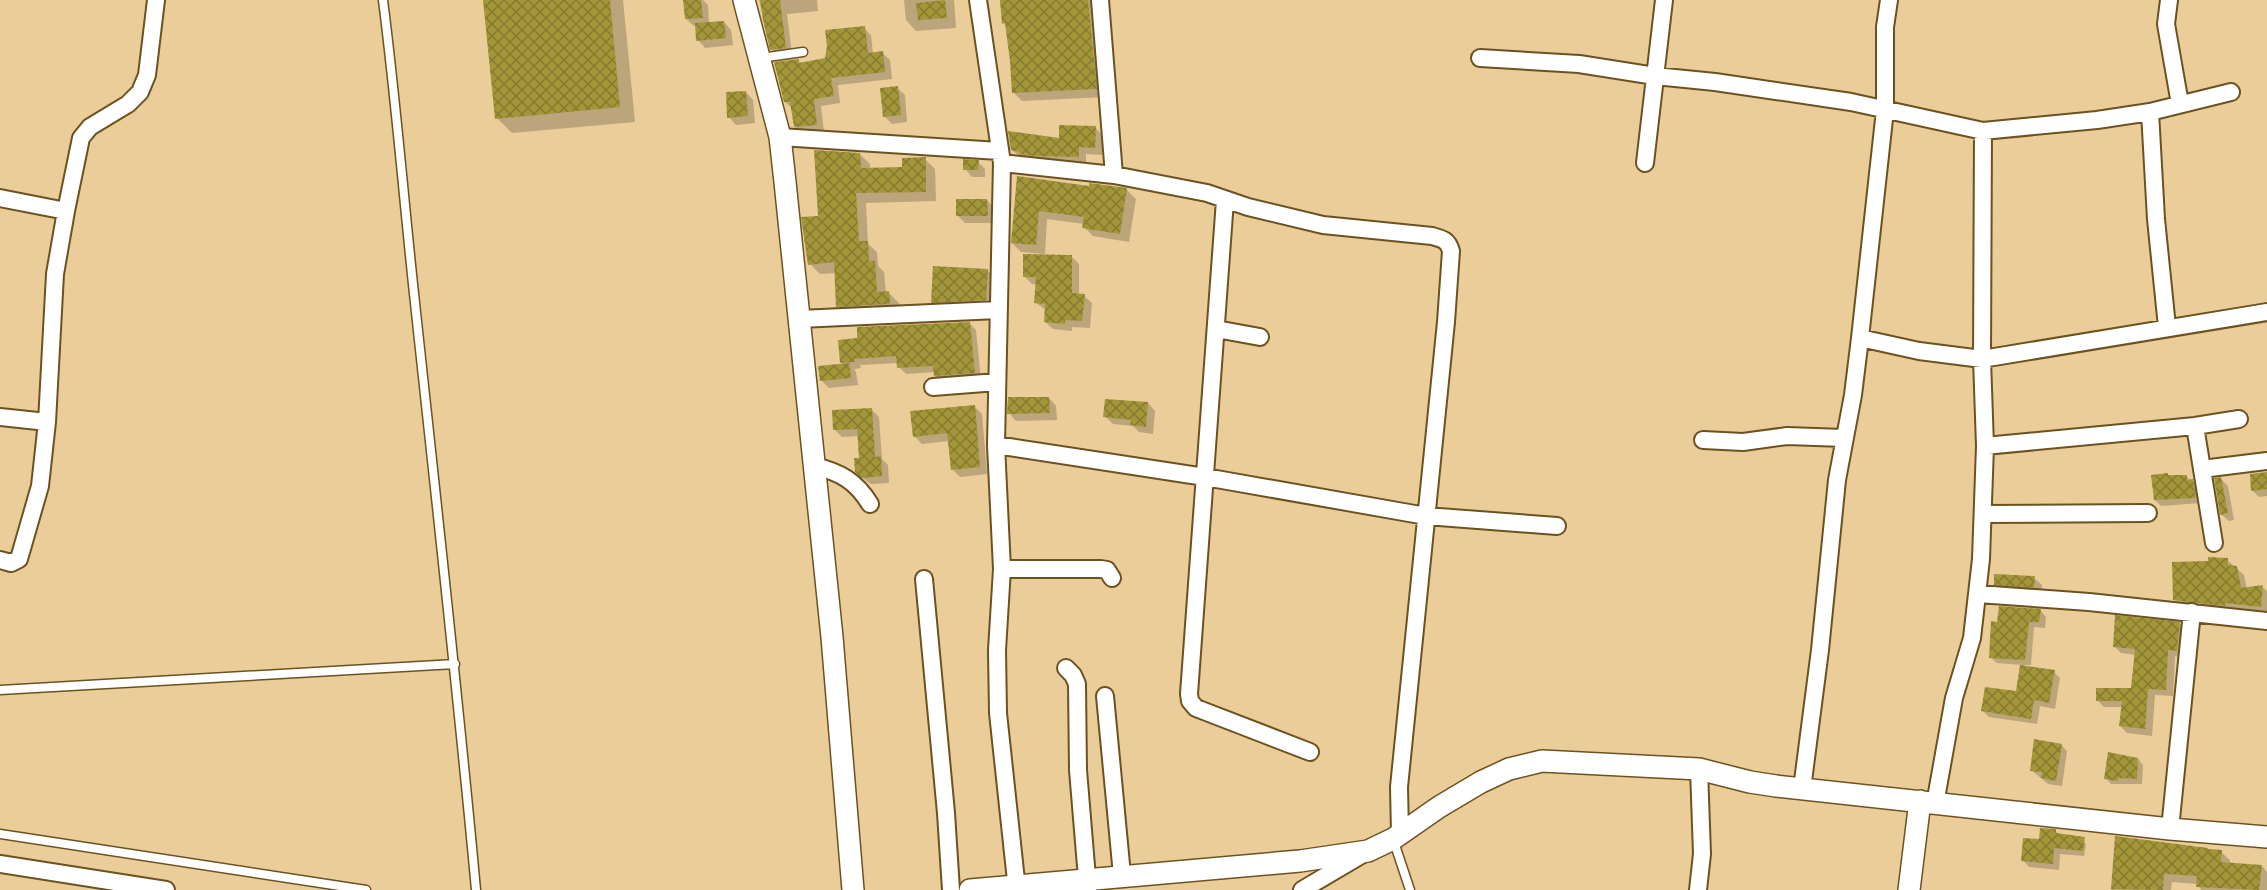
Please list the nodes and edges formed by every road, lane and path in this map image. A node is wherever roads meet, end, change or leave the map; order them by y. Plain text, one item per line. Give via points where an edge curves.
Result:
1 (156, 0) edge
2 (382, 0) edge
3 (744, 0) edge
4 (978, 0) edge
5 (1100, 0) edge
6 (1664, 0) edge
7 (1890, 0) edge
8 (2169, 0) edge
9 (802, 52) dead end
10 (760, 58) junction
11 (1480, 58) dead end
12 (1655, 76) junction
13 (2231, 92) dead end
14 (2180, 104) junction
15 (1885, 110) junction
16 (2150, 112) junction
17 (1983, 131) junction
18 (780, 137) junction
19 (1000, 157) junction
20 (1645, 163) dead end
21 (1114, 175) junction
22 (0, 198) edge
23 (1225, 200) junction
24 (66, 211) junction
25 (998, 310) junction
26 (2267, 312) edge
27 (799, 319) junction
28 (2167, 327) junction
29 (1216, 329) junction
30 (1260, 337) dead end
31 (1860, 338) junction
32 (1982, 359) junction
33 (997, 382) junction
34 (933, 387) dead end
35 (0, 417) edge
36 (2240, 419) dead end
37 (47, 422) junction
38 (2195, 426) junction
39 (1844, 438) junction
40 (1703, 440) dead end
41 (996, 445) junction
42 (1984, 446) junction
43 (2267, 461) edge
44 (814, 466) junction
45 (2202, 469) junction
46 (1205, 477) junction
47 (870, 504) dead end
48 (2148, 513) dead end
49 (1983, 514) junction
50 (1426, 516) junction
51 (1557, 526) dead end
52 (2214, 543) dead end
53 (0, 560) edge
54 (1002, 569) junction
55 (1112, 578) dead end
56 (924, 579) dead end
57 (1978, 594) junction
58 (2192, 612) junction
59 (2267, 621) edge
60 (455, 664) junction
61 (1066, 668) dead end
62 (0, 690) edge
63 (1105, 696) dead end
64 (1310, 752) dead end
65 (1689, 768) junction
66 (1802, 789) junction
67 (1928, 802) junction
68 (2170, 829) junction
69 (0, 834) edge
70 (1396, 836) junction
71 (2267, 837) edge
72 (1368, 851) junction
73 (0, 864) edge
74 (1122, 875) junction
75 (1087, 885) edge
76 (1017, 888) edge
77 (166, 890) edge
78 (366, 890) edge
79 (476, 890) edge
80 (853, 890) edge
81 (951, 890) edge
82 (970, 890) edge
83 (1302, 890) edge
84 (1410, 890) edge
85 (1698, 890) edge
86 (1909, 890) edge

1 - 24 street via 147,75 140,92 90,127 81,138
2 - 60 lane
3 - 10 street
4 - 19 street
5 - 21 street
6 - 12 street
7 - 15 street via 1885,27
8 - 14 street via 2166,24
9 - 10 lane
10 - 18 street
11 - 12 street via 1579,64
12 - 15 street via 1737,85
12 - 20 street
13 - 14 street
14 - 16 street
15 - 17 street
15 - 31 street
16 - 17 street
16 - 28 street
17 - 32 street
18 - 19 street
18 - 27 street
19 - 21 street
19 - 25 street
21 - 23 street
22 - 24 street
23 - 29 street
23 - 50 street via 1323,225 1432,236 1449,245 1446,322
24 - 37 street via 55,274
25 - 27 street
25 - 33 street
26 - 28 street
27 - 44 street
28 - 32 street
29 - 30 street
29 - 46 street
31 - 32 street
31 - 39 street
32 - 42 street
33 - 34 street
33 - 41 street
35 - 37 street
36 - 38 street
37 - 53 street via 40,486 22,554 15,563
38 - 42 street
38 - 45 street
39 - 40 street
39 - 66 street
41 - 46 street
41 - 54 street
42 - 49 street
43 - 45 street
44 - 47 street via 834,470 848,479
44 - 80 street
45 - 52 street
46 - 50 street
46 - 64 street via 1190,700 1196,708
48 - 49 street
49 - 57 street
50 - 51 street
50 - 70 street
54 - 55 street via 1101,569 1107,570
54 - 76 street via 998,713
56 - 81 street
57 - 58 street
57 - 67 street via 1972,638
58 - 59 street
58 - 68 street
60 - 62 lane
60 - 79 lane
61 - 75 street via 1077,684 1078,770
63 - 74 street
65 - 66 street
65 - 70 street via 1542,761 1528,764 1481,782
65 - 85 street via 1702,854
66 - 67 street
67 - 68 street
67 - 86 street
68 - 71 street
69 - 78 lane
70 - 72 street
70 - 84 lane
72 - 74 street via 1300,861
72 - 83 street
73 - 77 street
74 - 75 street
75 - 76 street
76 - 82 street

